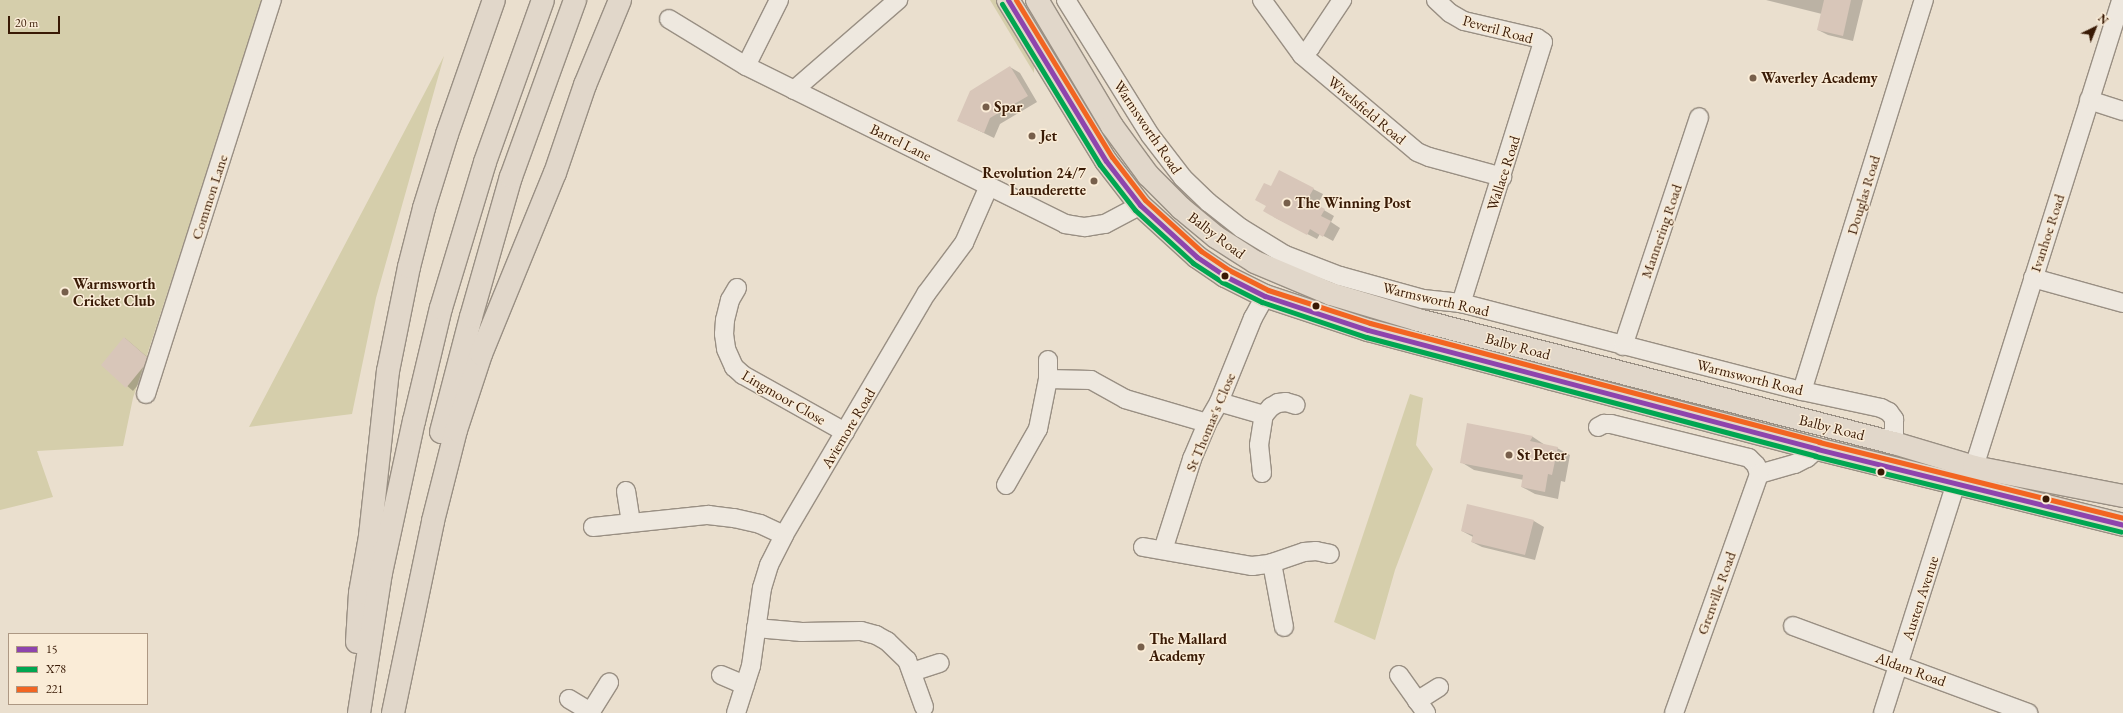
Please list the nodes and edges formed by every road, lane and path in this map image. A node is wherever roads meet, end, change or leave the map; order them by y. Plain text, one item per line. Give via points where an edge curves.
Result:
1 (272, 0) edge
2 (494, 0) edge
3 (542, 0) edge
4 (575, 0) edge
5 (620, 0) edge
6 (779, 0) edge
7 (898, 0) edge
8 (1008, 0) edge
9 (1037, 0) edge
10 (1066, 0) edge
11 (1262, 0) edge
12 (1342, 0) edge
13 (1436, 0) edge
14 (1924, 0) edge
15 (2121, 0) edge
16 (669, 19) dead end
17 (1543, 42) joint
18 (1302, 55) junction
19 (746, 66) junction
20 (794, 90) junction
21 (2089, 100) junction
22 (2123, 111) edge
23 (1699, 117) dead end
24 (1502, 176) junction
25 (989, 186) junction
26 (1140, 205) junction
27 (2033, 278) junction
28 (737, 288) dead end
29 (1265, 296) junction
30 (1461, 304) junction
31 (2123, 304) edge
32 (1623, 346) junction
33 (1048, 360) dead end
34 (1048, 379) junction
35 (1802, 391) junction
36 (146, 394) dead end
37 (1219, 402) junction
38 (1296, 405) dead end
39 (1264, 416) junction
40 (1207, 423) junction
41 (1598, 427) dead end
42 (845, 432) junction
43 (1894, 442) junction
44 (1817, 448) junction
45 (1974, 467) junction
46 (1262, 473) dead end
47 (1759, 474) junction
48 (1956, 483) junction
49 (1006, 485) dead end
50 (626, 492) dead end
51 (2123, 496) edge
52 (631, 523) junction
53 (2123, 525) edge
54 (593, 527) dead end
55 (784, 535) junction
56 (1143, 547) dead end
57 (1163, 550) junction
58 (1330, 554) dead end
59 (1272, 563) junction
60 (1793, 626) dead end
61 (1284, 627) dead end
62 (756, 628) junction
63 (940, 663) dead end
64 (1899, 664) junction
65 (912, 672) junction
66 (721, 675) dead end
67 (1399, 675) dead end
68 (608, 682) dead end
69 (745, 685) junction
70 (1439, 687) dead end
71 (569, 699) dead end
72 (924, 707) dead end
73 (1421, 707) edge
74 (354, 713) edge
75 (359, 713) edge
76 (392, 713) edge
77 (590, 713) edge
78 (736, 713) edge
79 (1674, 713) edge
80 (1883, 713) edge
81 (2028, 713) edge

1 - 36 street, Common Lane
2 - 74 main road via 424,208 388,371 370,536 360,593
3 - 75 main road via 485,162 441,308 381,573
4 - 76 main road via 511,177 443,424 416,552 400,643
5 - 76 main road via 555,173 481,354 456,430 433,521
6 - 19 street
7 - 20 street
8 - 26 main road, Balby Road via 1106,161
9 - 43 main road, Balby Road via 1112,126 1148,175 1181,208 1216,237 1254,262 1331,294 1412,318
10 - 30 street, Warmsworth Road via 1150,135 1183,178 1241,228 1285,255 1327,271 1423,298
11 - 18 street, Wivelsfield Road
12 - 18 street via 1310,48
13 - 17 street, Peveril Road via 1464,21 1537,38
14 - 35 street, Douglas Road
15 - 21 street, Ivanhoe Road
16 - 19 street, Barrel Lane
17 - 24 street, Wallace Road
18 - 24 street, Wivelsfield Road via 1417,152
19 - 20 street, Barrel Lane
20 - 25 street, Barrel Lane
21 - 22 street
21 - 27 street, Ivanhoe Road
23 - 32 street, Mannering Road
24 - 30 street, Wallace Road
25 - 26 street, Barrel Lane via 1065,224 1078,226 1105,224
25 - 42 street, Aviemore Road via 964,243 926,294
26 - 29 main road, Balby Road via 1197,257 1225,276
27 - 31 street
27 - 45 street, Ivanhoe Road
28 - 42 street, Lingmoor Close via 730,300 724,334 726,349 734,367 743,375
29 - 37 street, St Thomas's Close via 1253,318
29 - 44 main road, Balby Road via 1368,330
30 - 32 street, Warmsworth Road
32 - 35 street, Warmsworth Road
33 - 34 street
34 - 40 street via 1091,380 1125,399
34 - 49 street via 1038,429
35 - 43 street, Warmsworth Road via 1881,408 1889,412 1894,419
37 - 39 street
37 - 40 street, St Thomas's Close
38 - 39 street via 1278,403
39 - 46 street via 1259,445
40 - 57 street, St Thomas's Close via 1192,459
41 - 47 street via 1611,424 1749,458 1756,465
42 - 55 street, Aviemore Road
43 - 45 main road, Balby Road
44 - 47 street via 1807,458 1795,464
44 - 48 main road, Balby Road
45 - 51 main road, Balby Road
47 - 79 street, Grenville Road
48 - 53 main road, Balby Road
48 - 64 street, Austen Avenue
50 - 52 street
52 - 54 street
52 - 55 street via 708,515 760,524
55 - 62 street, Aviemore Road via 769,565 762,588
56 - 57 street
57 - 59 street via 1252,566
58 - 59 street via 1304,552
59 - 61 street
60 - 64 street, Aldam Road
62 - 65 street via 817,632 861,631 887,641 907,660
62 - 69 street, Aviemore Road via 752,666
63 - 65 street
64 - 80 street, Austen Avenue
64 - 81 street, Aldam Road
65 - 72 street
66 - 69 street
67 - 73 street
68 - 77 street
69 - 78 street, Aviemore Road
70 - 73 street
71 - 77 street

